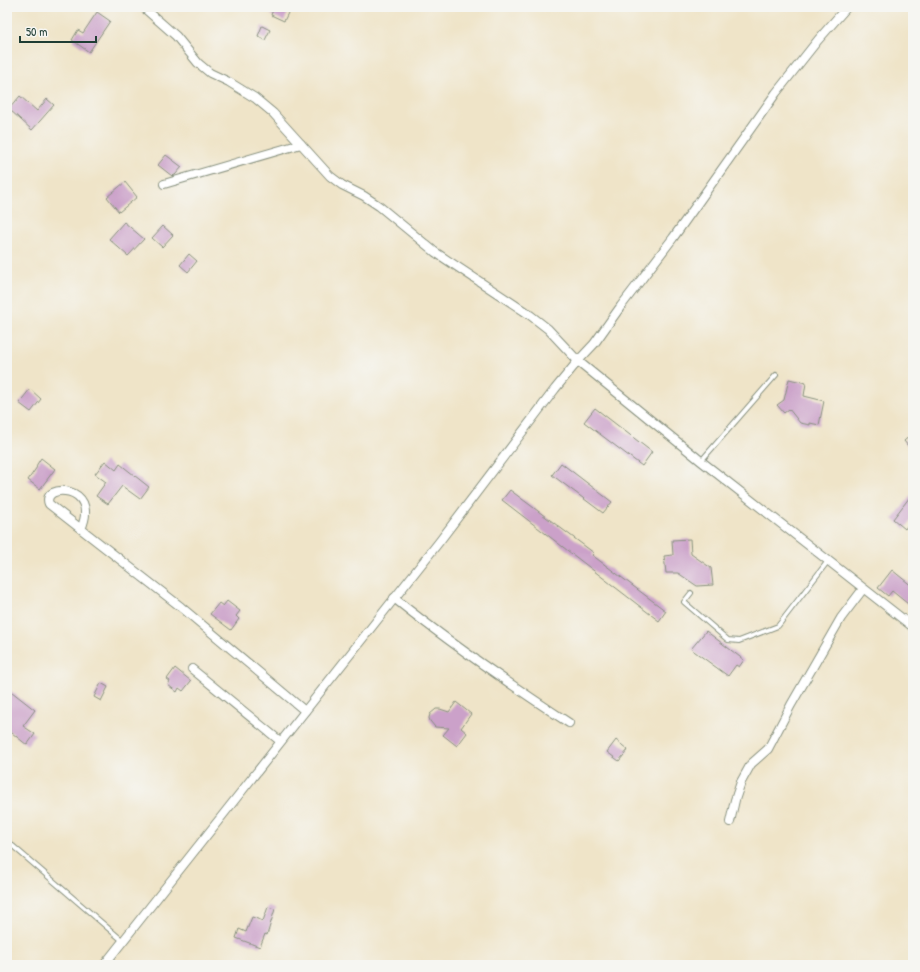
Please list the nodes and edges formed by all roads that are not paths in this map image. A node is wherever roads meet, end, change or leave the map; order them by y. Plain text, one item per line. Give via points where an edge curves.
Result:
1 (143, 7) edge
2 (847, 7) edge
3 (301, 144) junction
4 (164, 184) dead end
5 (578, 360) junction
6 (776, 375) dead end
7 (701, 460) junction
8 (81, 529) junction
9 (828, 561) junction
10 (863, 589) junction
11 (691, 593) dead end
12 (394, 598) junction
13 (913, 627) edge
14 (192, 669) dead end
15 (305, 711) junction
16 (569, 723) dead end
17 (280, 741) junction
18 (730, 822) dead end
19 (7, 841) edge
20 (123, 941) junction
21 (104, 965) edge

1 - 3 street via 176,36 198,63 274,113
2 - 5 street via 776,93 673,238 594,344
3 - 4 street
3 - 5 street via 330,176 379,206 435,252 530,315 548,329
5 - 7 street
5 - 12 street
6 - 7 lane
7 - 9 street
8 - 8 street via 49,504 48,497 52,493 60,490 76,493 86,511 86,519
8 - 15 street via 181,607
9 - 10 street
9 - 11 lane via 778,626 740,641 728,640 684,602
10 - 13 street
10 - 18 street via 842,618 768,749 751,764 739,788
12 - 15 street
12 - 16 street via 503,680
14 - 17 street
15 - 17 street
17 - 20 street
19 - 20 lane
20 - 21 street

